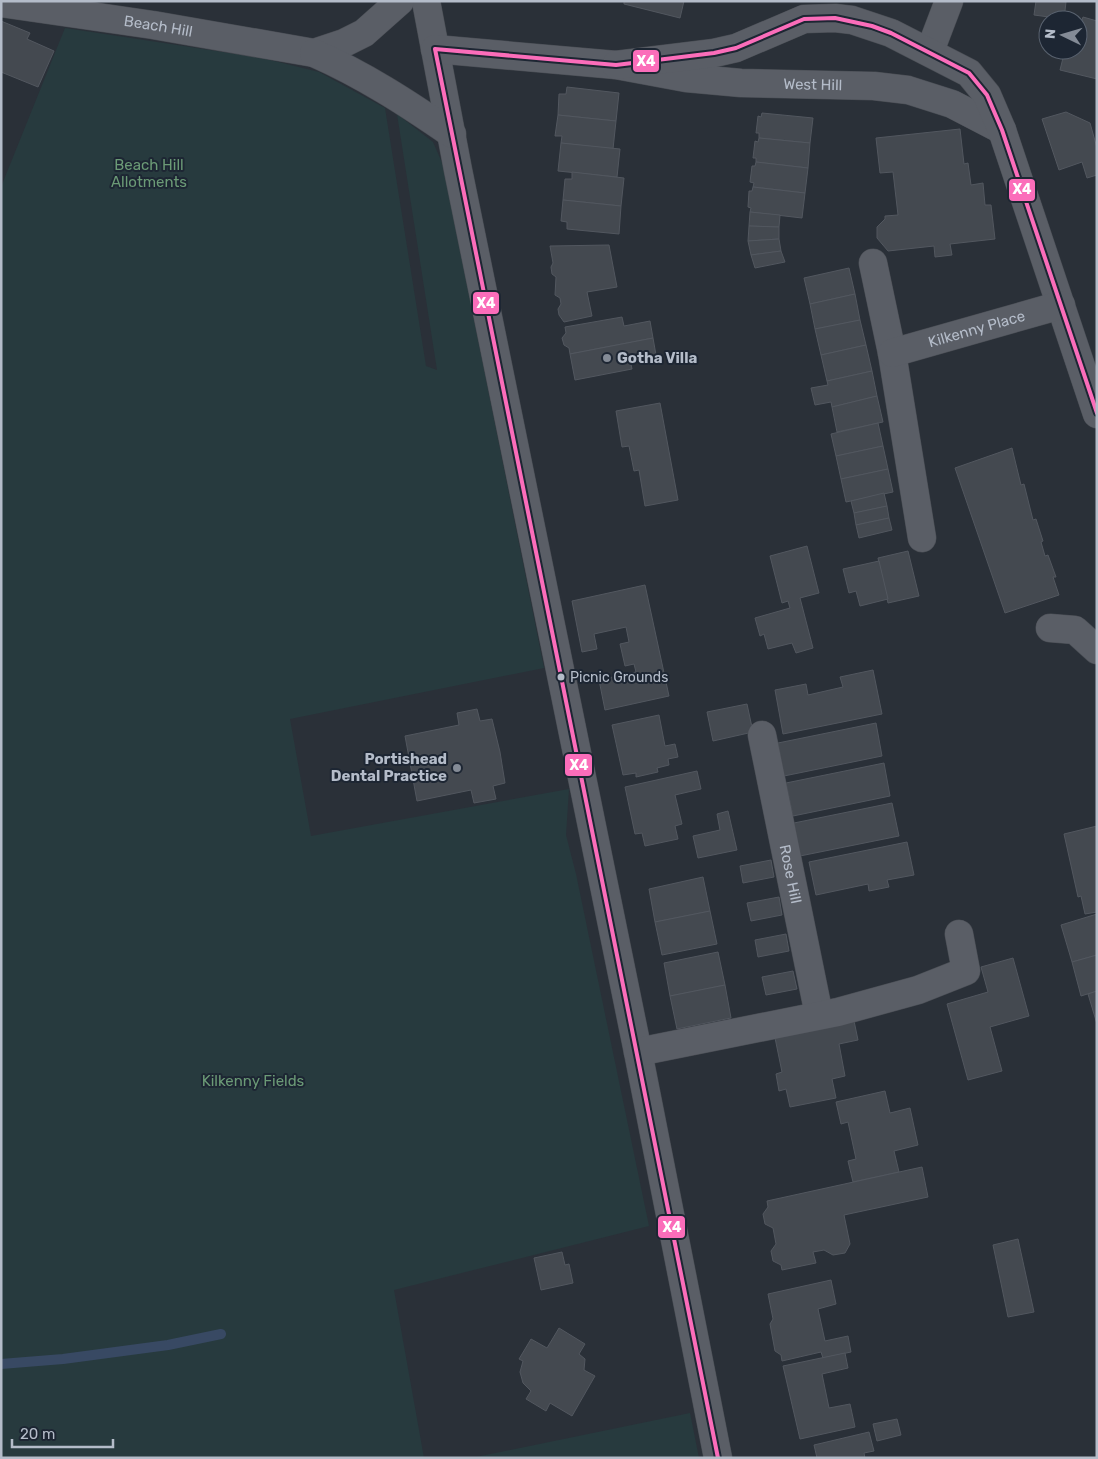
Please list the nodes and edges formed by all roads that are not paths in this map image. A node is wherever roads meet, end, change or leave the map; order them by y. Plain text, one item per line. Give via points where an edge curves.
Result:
1 (400, 1) edge
2 (426, 1) edge
3 (950, 1) edge
4 (1, 3) edge
5 (435, 49) junction
6 (930, 51) junction
7 (314, 53) junction
8 (616, 65) junction
9 (1002, 130) junction
10 (452, 134) junction
11 (873, 263) dead end
12 (1061, 305) junction
13 (892, 353) junction
14 (1097, 414) edge
15 (922, 538) dead end
16 (1050, 628) dead end
17 (1097, 650) edge
18 (762, 735) dead end
19 (959, 934) dead end
20 (819, 1016) junction
21 (638, 1052) junction
22 (718, 1458) edge

1 - 7 street, Beach Hill via 364,33
2 - 5 street
3 - 6 street
4 - 7 street, Beach Hill
5 - 8 street, West Hill
5 - 10 street
6 - 8 street, West Hill via 872,26 819,18 790,24 736,48
6 - 9 street, West Hill via 975,77 987,95
7 - 10 street, Beach Hill via 380,86
8 - 9 street, West Hill via 732,82 908,90 952,104
9 - 12 street, West Hill
10 - 21 street
11 - 13 street
12 - 13 street, Kilkenny Place
12 - 14 street, West Hill
13 - 15 street via 909,505
16 - 17 street via 1075,630
18 - 20 street, Rose Hill
19 - 20 street via 966,971 918,990
20 - 21 street
21 - 22 street

